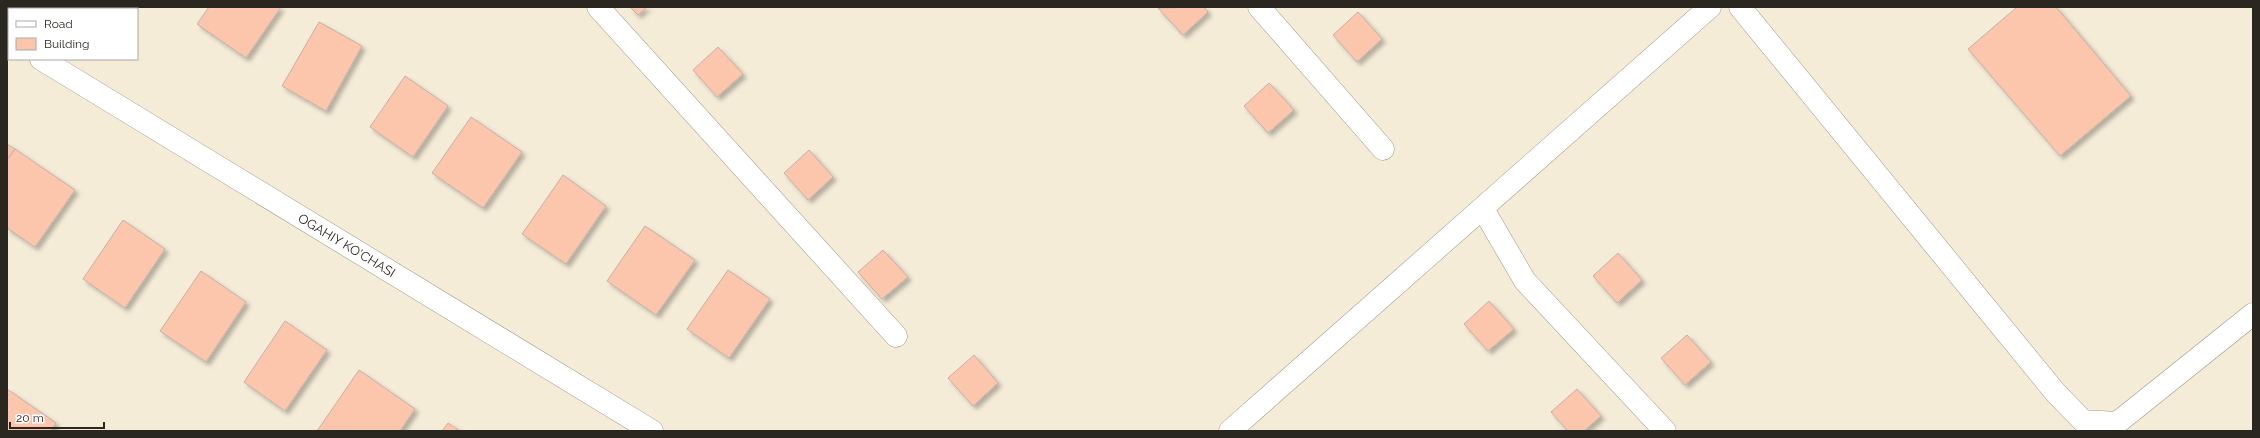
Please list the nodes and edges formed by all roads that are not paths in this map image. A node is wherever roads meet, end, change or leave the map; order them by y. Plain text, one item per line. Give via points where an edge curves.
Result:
1 (598, 7) edge
2 (1259, 7) edge
3 (1710, 7) edge
4 (1740, 7) edge
5 (43, 60) edge
6 (1383, 149) dead end
7 (1484, 209) junction
8 (2253, 314) edge
9 (896, 336) dead end
10 (2087, 426) edge
11 (652, 431) edge
12 (1230, 431) edge
13 (1665, 431) edge

1 - 9 street
2 - 6 street
3 - 7 street
4 - 10 street via 2045,380
5 - 11 street, OGAHIY KO'CHASI
7 - 12 street
7 - 13 street via 1525,281
8 - 10 street via 2117,423

